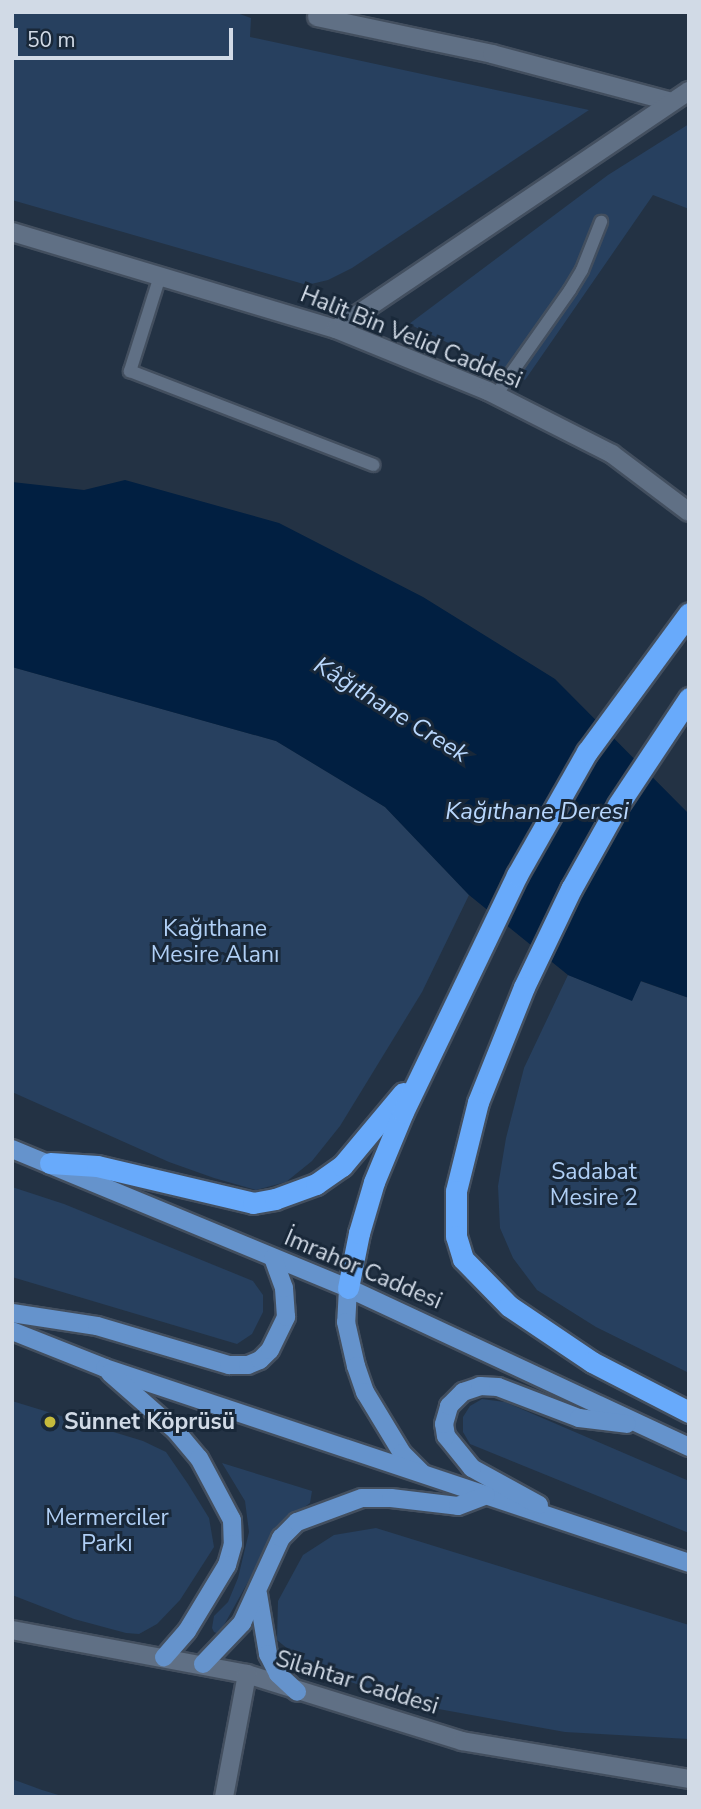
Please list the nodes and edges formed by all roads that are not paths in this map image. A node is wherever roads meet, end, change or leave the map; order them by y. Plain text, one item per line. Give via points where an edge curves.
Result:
1 (314, 14) edge
2 (689, 91) edge
3 (672, 102) junction
4 (601, 222) dead end
5 (12, 232) edge
6 (160, 276) junction
7 (336, 329) junction
8 (496, 395) junction
9 (373, 465) dead end
10 (689, 512) edge
11 (689, 613) edge
12 (689, 698) edge
13 (421, 1070) junction
14 (12, 1149) edge
15 (50, 1163) junction
16 (273, 1258) junction
17 (348, 1288) junction
18 (12, 1312) edge
19 (12, 1331) edge
20 (105, 1368) junction
21 (689, 1412) edge
22 (641, 1426) junction
23 (689, 1447) edge
24 (426, 1476) junction
25 (486, 1495) junction
26 (560, 1518) junction
27 (666, 1556) junction
28 (689, 1563) edge
29 (689, 1577) edge
30 (258, 1594) junction
31 (12, 1630) edge
32 (164, 1657) junction
33 (203, 1664) junction
34 (247, 1674) junction
35 (298, 1692) junction
36 (689, 1779) edge
37 (224, 1797) edge

1 - 3 main road via 492,54
2 - 3 main road
3 - 7 main road
4 - 8 lane via 570,290
5 - 6 main road, Halit Bin Velid Caddesi
6 - 7 main road, Halit Bin Velid Caddesi
6 - 9 lane via 130,371
7 - 8 main road, Halit Bin Velid Caddesi
8 - 10 main road, Halit Bin Velid Caddesi via 612,454
11 - 13 highway via 587,752 538,835
12 - 21 highway via 618,805 524,987 504,1031 465,1148 456,1191 456,1236 463,1259 509,1306 592,1362
13 - 15 highway via 342,1166 289,1196 253,1203 122,1171
13 - 17 highway via 374,1182
14 - 15 main road, İmrahor Caddesi
15 - 16 main road, İmrahor Caddesi
16 - 17 main road, İmrahor Caddesi
16 - 18 main road via 285,1288 286,1317 270,1350 248,1365 229,1365 97,1326
17 - 22 main road, İmrahor Caddesi
17 - 24 main road via 346,1322 365,1392 402,1453
19 - 20 main road
20 - 24 main road
20 - 32 main road via 176,1431 199,1458 232,1520 233,1544 227,1565 187,1631
22 - 23 main road, İmrahor Caddesi
22 - 26 main road via 579,1418 498,1387 480,1386 463,1392 449,1406 446,1436 472,1468
24 - 25 main road
25 - 26 main road
25 - 30 main road via 458,1506 362,1498 316,1513 297,1522 281,1538
26 - 27 main road
27 - 28 main road
27 - 29 main road
30 - 33 main road via 243,1623
30 - 35 main road via 268,1654 278,1674
31 - 32 main road, Silahtar Caddesi
32 - 33 main road, Silahtar Caddesi
33 - 34 main road, Silahtar Caddesi
34 - 35 main road, Silahtar Caddesi
34 - 37 main road
35 - 36 main road, Silahtar Caddesi via 462,1741

